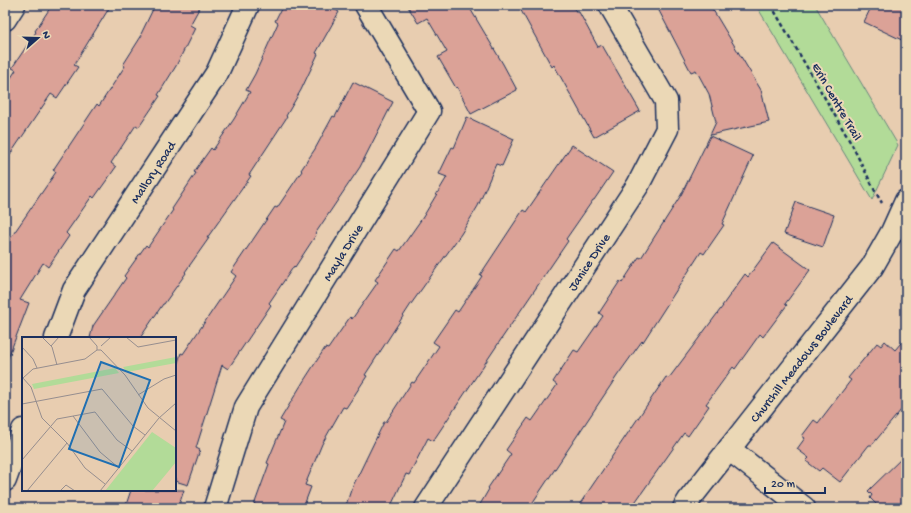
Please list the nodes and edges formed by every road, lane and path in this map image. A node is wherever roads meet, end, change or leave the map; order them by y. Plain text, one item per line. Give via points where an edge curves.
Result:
1 (14, 5) edge
2 (248, 5) edge
3 (366, 5) edge
4 (610, 5) edge
5 (770, 5) edge
6 (5, 19) edge
7 (906, 201) edge
8 (886, 208) dead end
9 (56, 337) edge
10 (22, 433) edge
11 (729, 449) junction
12 (5, 480) edge
13 (215, 508) edge
14 (426, 508) edge
15 (684, 508) edge
16 (804, 508) edge

1 - 6 street
2 - 9 street, Mallory Road via 217,73 74,290
3 - 13 street, Mayla Drive via 429,111 246,407
4 - 14 street, Janice Drive via 666,101 667,129 638,185
5 - 8 path, Erin Centre Trail
7 - 11 street, Churchill Meadows Boulevard via 872,267
10 - 12 street
11 - 15 street, Churchill Meadows Boulevard
11 - 16 street

